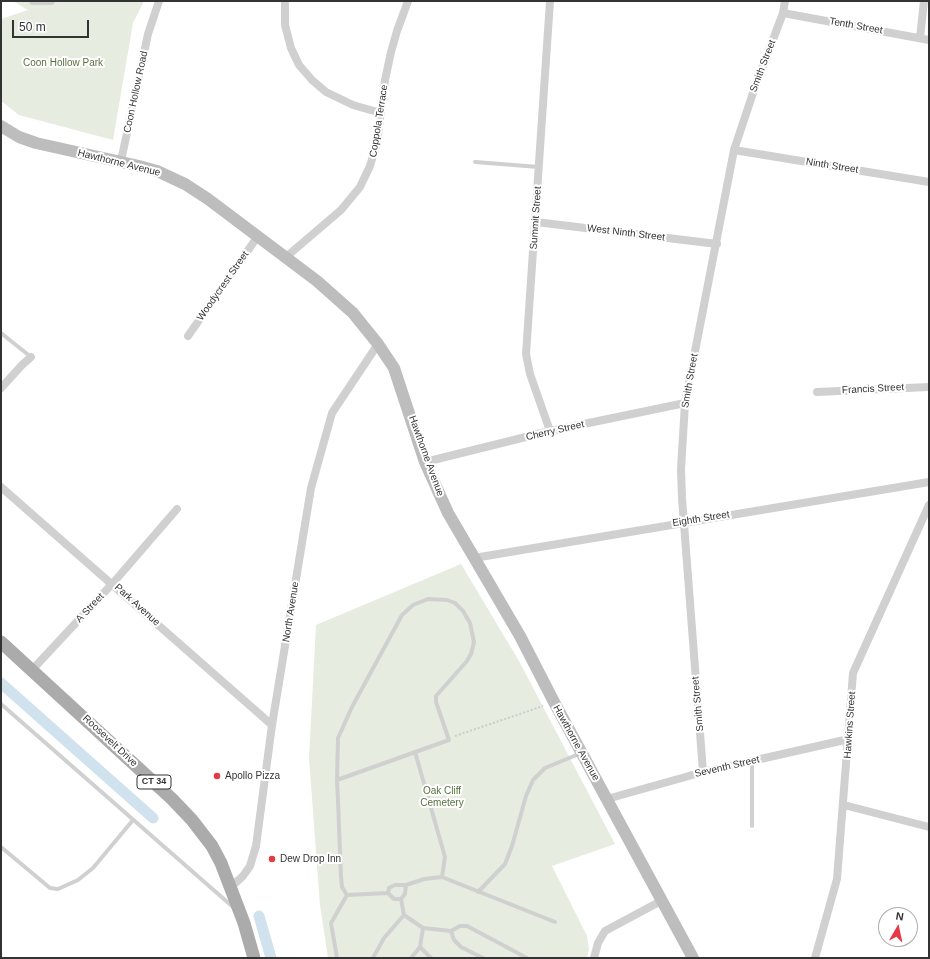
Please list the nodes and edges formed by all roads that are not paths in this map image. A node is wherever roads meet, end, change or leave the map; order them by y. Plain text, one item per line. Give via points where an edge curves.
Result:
1 (33, 1) edge
2 (51, 1) edge
3 (159, 1) edge
4 (285, 1) edge
5 (408, 1) edge
6 (550, 1) edge
7 (785, 1) edge
8 (924, 1) edge
9 (783, 13) junction
10 (920, 38) junction
11 (929, 40) edge
12 (381, 113) junction
13 (1, 126) edge
14 (734, 150) junction
15 (121, 161) junction
16 (475, 162) dead end
17 (539, 167) junction
18 (929, 182) edge
19 (536, 222) junction
20 (258, 236) junction
21 (716, 244) junction
22 (286, 257) junction
23 (1, 333) edge
24 (188, 336) dead end
25 (378, 344) junction
26 (31, 357) joint
27 (929, 387) edge
28 (1, 388) edge
29 (817, 392) dead end
30 (685, 403) junction
31 (550, 431) junction
32 (426, 462) junction
33 (929, 482) edge
34 (1, 487) edge
35 (929, 505) edge
36 (177, 509) dead end
37 (683, 522) junction
38 (474, 558) junction
39 (113, 583) junction
40 (1, 642) edge
41 (32, 670) junction
42 (1, 704) edge
43 (272, 725) junction
44 (849, 740) junction
45 (415, 752) junction
46 (582, 753) junction
47 (752, 761) junction
48 (703, 772) junction
49 (338, 780) junction
50 (606, 799) junction
51 (844, 805) junction
52 (134, 820) junction
53 (752, 826) dead end
54 (929, 827) edge
55 (1, 846) edge
56 (442, 877) junction
57 (406, 885) junction
58 (231, 887) junction
59 (478, 892) junction
60 (388, 893) junction
61 (347, 895) junction
62 (401, 899) junction
63 (661, 901) junction
64 (241, 914) junction
65 (404, 915) junction
66 (555, 922) dead end
67 (423, 928) junction
68 (451, 931) junction
69 (420, 947) junction
70 (254, 958) edge
71 (337, 958) edge
72 (373, 958) edge
73 (411, 958) edge
74 (431, 958) edge
75 (483, 958) edge
76 (527, 958) edge
77 (594, 958) edge
78 (693, 958) edge
79 (816, 958) edge

1 - 2 street
3 - 15 street, Coon Hollow Road via 148,34
4 - 12 street via 285,25 291,48 303,70 326,92 353,105
5 - 12 street, Coppola Terrace via 391,52
6 - 17 street, Summit Street
7 - 9 street, Smith Street
8 - 10 street
9 - 10 street, Tenth Street
9 - 14 street, Smith Street
10 - 11 street, Tenth Street
12 - 22 street, Coppola Terrace via 374,156 360,187 341,210
13 - 15 street, Hawthorne Avenue via 19,137 36,143
14 - 18 street, Ninth Street
14 - 21 street, Smith Street
15 - 20 street, Hawthorne Avenue via 157,171 185,184
16 - 17 lane
17 - 19 street, Summit Street
19 - 21 street, West Ninth Street
19 - 31 street, Summit Street via 526,354 530,374
20 - 22 street, Hawthorne Avenue
20 - 24 street, Woodycrest Street
21 - 30 street, Smith Street
22 - 25 street, Hawthorne Avenue via 341,302
23 - 26 lane
25 - 32 street, Hawthorne Avenue via 394,368
25 - 43 street, North Avenue via 332,413 311,488
26 - 28 street
27 - 29 street, Francis Street
30 - 31 street, Cherry Street
30 - 37 street, Smith Street via 681,469
31 - 32 street, Cherry Street
32 - 38 street, Hawthorne Avenue via 448,513
33 - 37 street, Eighth Street
34 - 39 street, Park Avenue
35 - 44 street, Hawkins Street via 853,673
36 - 39 street, A Street
37 - 38 street, Eighth Street
37 - 48 street, Smith Street
38 - 46 street, Hawthorne Avenue via 520,636
39 - 41 street, A Street
39 - 43 street, Park Avenue
40 - 41 main road, Roosevelt Drive / CT 34
41 - 58 main road, Roosevelt Drive / CT 34 via 192,820 212,846
42 - 52 lane
43 - 58 street, North Avenue via 256,846 250,866
44 - 47 street, Seventh Street
44 - 51 street, Hawkins Street
45 - 49 lane
45 - 49 lane via 449,740 436,696 472,654 474,642 470,623 459,606 447,600 428,599 413,605 402,615 338,738
45 - 56 lane via 445,857
46 - 50 street, Hawthorne Avenue
46 - 59 lane via 544,768 533,780 505,864
47 - 48 street, Seventh Street
47 - 53 lane
48 - 50 street, Seventh Street
49 - 61 lane via 341,877 342,887
50 - 63 street, Hawthorne Avenue
51 - 54 street
51 - 79 street, Hawkins Street via 837,879
52 - 55 lane via 93,868 78,880 58,889 50,888
52 - 64 lane
56 - 57 lane
56 - 59 lane
57 - 60 lane via 389,888
57 - 62 lane via 405,894
58 - 64 main road, Roosevelt Drive / CT 34
59 - 66 lane
60 - 61 lane
60 - 62 lane via 394,899
61 - 71 lane via 331,923
62 - 65 lane
63 - 77 street via 606,931 598,943
63 - 78 street, Hawthorne Avenue
64 - 70 main road, Roosevelt Drive / CT 34
65 - 67 lane
65 - 72 lane via 384,938
67 - 68 lane
67 - 69 lane
68 - 75 lane via 454,940 462,947
68 - 76 lane via 460,926 467,926
69 - 73 lane
69 - 74 lane

